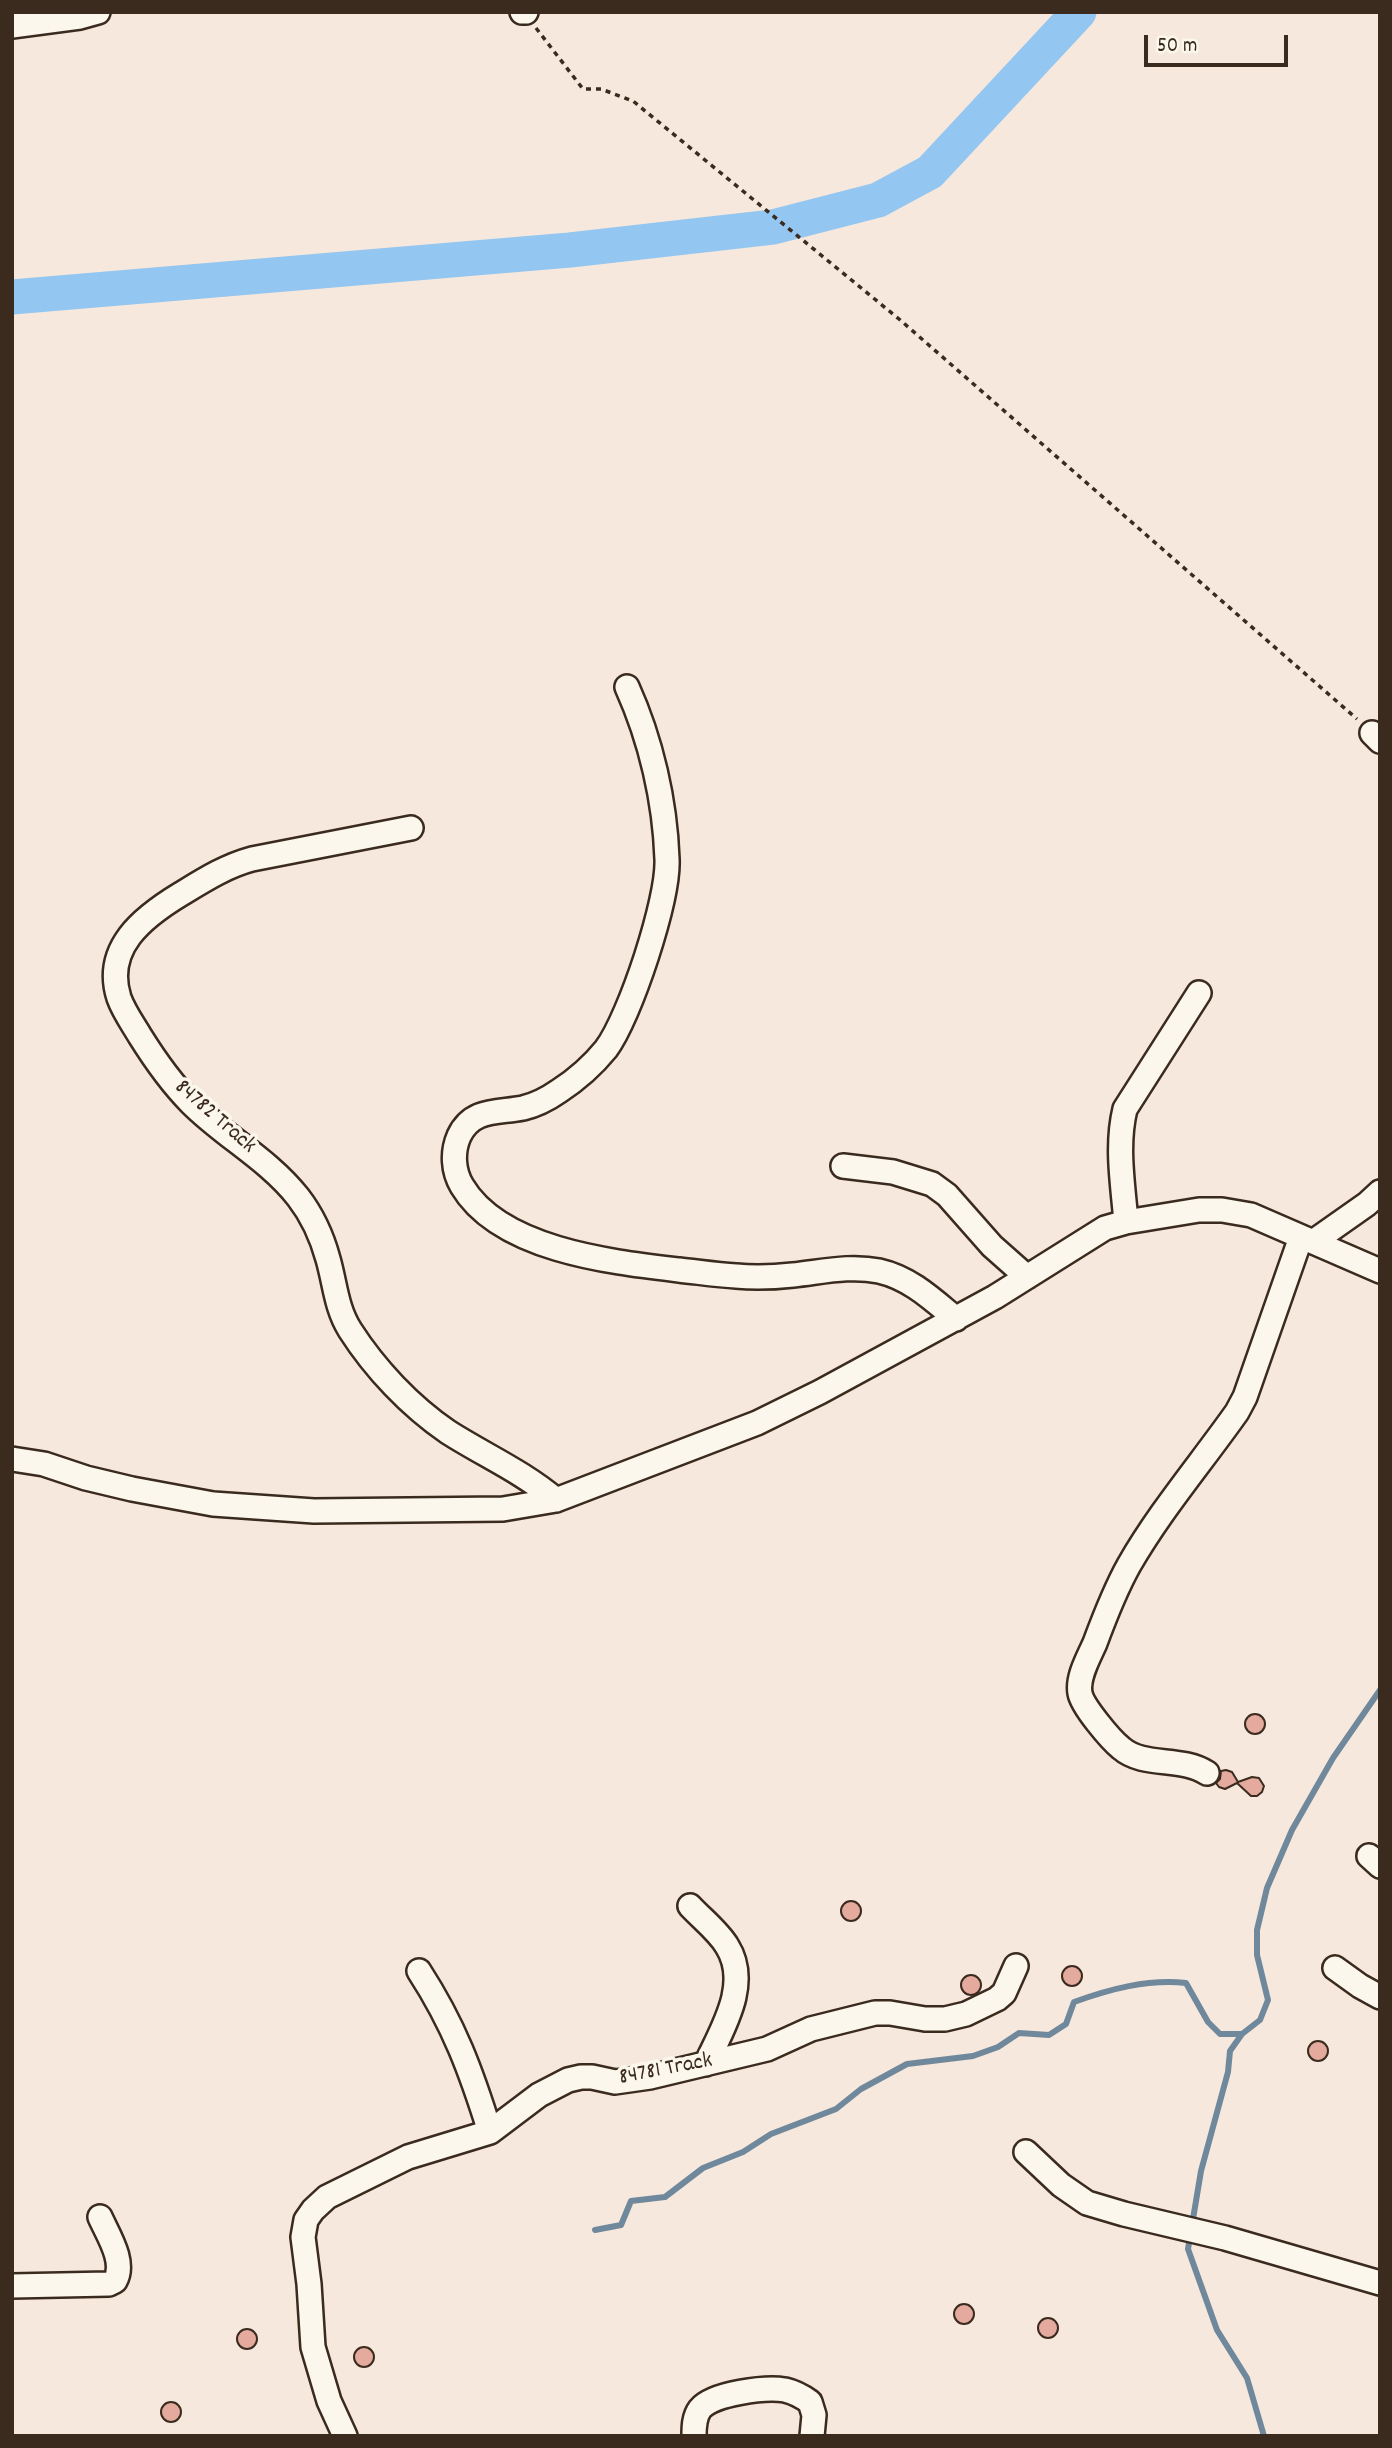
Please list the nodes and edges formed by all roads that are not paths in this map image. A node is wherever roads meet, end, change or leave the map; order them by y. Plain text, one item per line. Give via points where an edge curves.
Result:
1 (98, 12) edge
2 (12, 26) edge
3 (627, 687) dead end
4 (411, 828) dead end
5 (1199, 993) dead end
6 (843, 1166) dead end
7 (1380, 1192) edge
8 (1126, 1222) junction
9 (1307, 1239) junction
10 (1380, 1271) edge
11 (1027, 1277) junction
12 (956, 1319) junction
13 (12, 1459) edge
14 (556, 1500) junction
15 (1207, 1773) dead end
16 (690, 1906) dead end
17 (1016, 1966) dead end
18 (1335, 1969) dead end
19 (419, 1971) dead end
20 (1380, 1997) edge
21 (706, 2064) junction
22 (490, 2132) junction
23 (1026, 2151) dead end
24 (100, 2217) dead end
25 (1380, 2283) edge
26 (12, 2286) edge
27 (345, 2436) edge
28 (694, 2436) edge
29 (813, 2436) edge

1 - 2 street
3 - 12 street via 648,738 668,861 664,897 634,991 619,1028 584,1072 542,1101 480,1114 468,1123 456,1148 457,1177 477,1207 538,1242 624,1263 736,1276 790,1276 855,1268 877,1271 909,1283
4 - 14 street, 84782 Track via 229,866 136,926 117,965 119,998 171,1082 211,1121 272,1168 298,1197 320,1236 340,1311 380,1370 428,1418
5 - 8 street via 1125,1109 1120,1153
6 - 11 street via 893,1172 932,1184
7 - 9 street via 1367,1205
8 - 9 street via 1223,1210 1251,1215
8 - 11 street via 1105,1228
9 - 10 street
9 - 15 street via 1245,1397 1129,1565 1080,1685 1082,1700 1129,1754 1189,1764
11 - 12 street
12 - 14 street via 757,1423
13 - 14 street via 213,1504 314,1511 503,1509
16 - 21 street via 726,1944 735,1967 734,1999
17 - 21 street, 84781 Track via 1004,1993 965,2014 935,2019 875,2013 811,2029 768,2049
18 - 20 street
19 - 22 street via 459,2042
21 - 22 street, 84781 Track via 628,2082 592,2077 568,2080
22 - 27 street, 84781 Track via 408,2157 327,2197 306,2220 313,2347
23 - 25 street via 1087,2203
24 - 26 street via 118,2261 114,2281
28 - 29 street via 696,2418 704,2405 774,2389 810,2402

